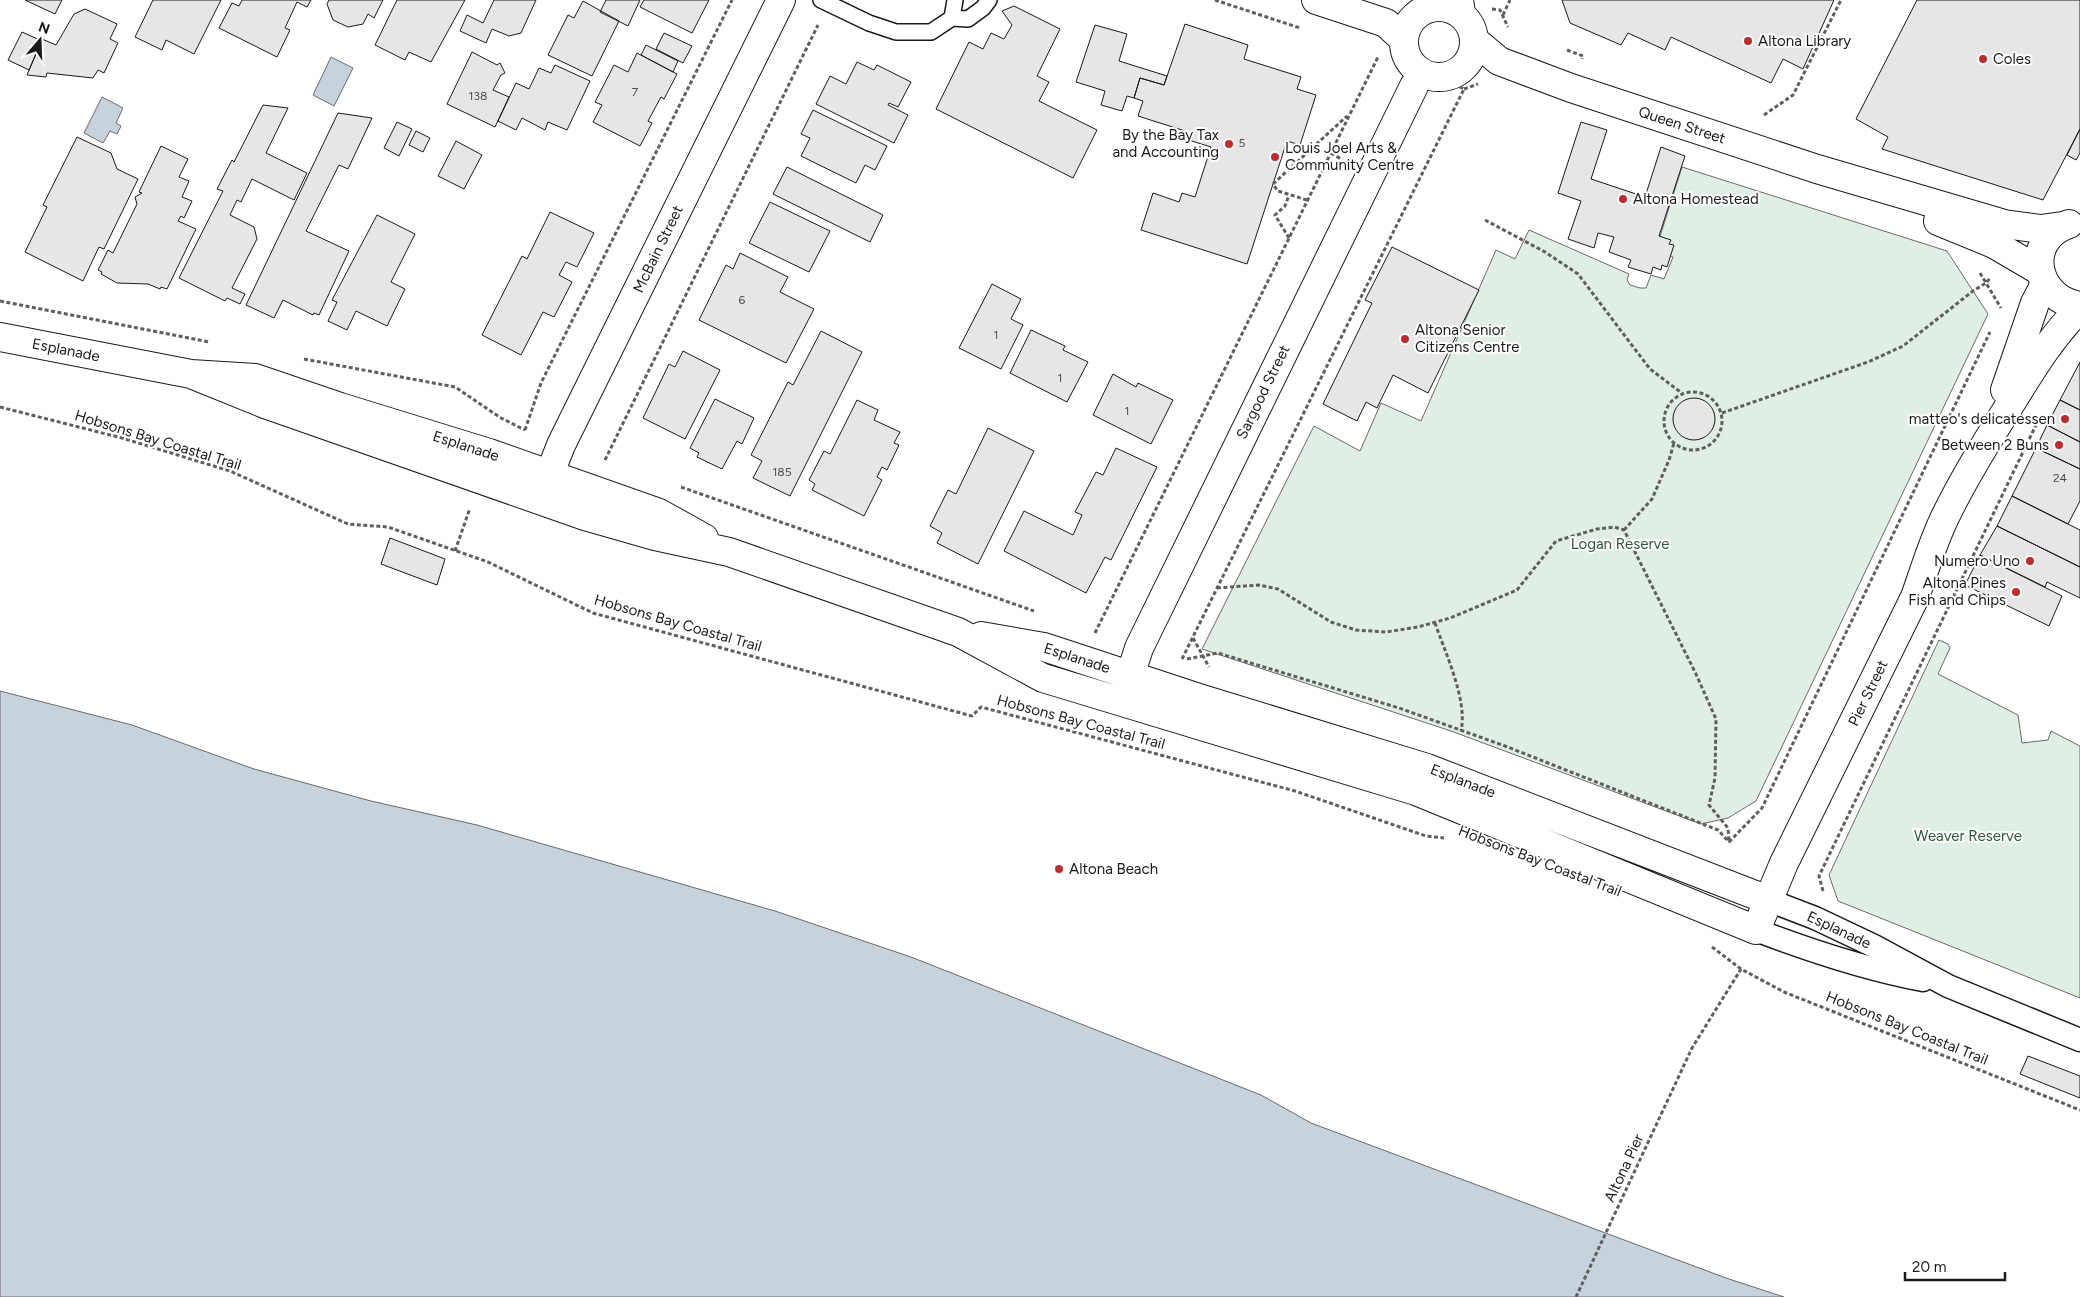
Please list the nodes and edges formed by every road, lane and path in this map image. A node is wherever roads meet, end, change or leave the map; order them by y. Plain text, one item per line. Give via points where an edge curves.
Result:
1 (732, 0) edge
2 (781, 0) edge
3 (955, 0) edge
4 (989, 0) edge
5 (1316, 0) edge
6 (1510, 0) edge
7 (1841, 0) edge
8 (825, 2) edge
9 (1451, 5) edge
10 (1503, 16) dead end
11 (952, 18) junction
12 (1400, 26) junction
13 (1471, 51) junction
14 (1379, 54) dead end
15 (1419, 76) junction
16 (1350, 114) junction
17 (1764, 115) dead end
18 (1331, 153) junction
19 (1341, 159) dead end
20 (1817, 169) junction
21 (1289, 195) junction
22 (1307, 200) junction
23 (1485, 220) dead end
24 (2074, 221) edge
25 (1289, 239) junction
26 (2042, 277) junction
27 (2080, 307) edge
28 (2001, 309) dead end
29 (1992, 326) dead end
30 (0, 337) edge
31 (191, 374) junction
32 (1683, 394) junction
33 (0, 407) edge
34 (1722, 412) junction
35 (2041, 416) dead end
36 (525, 430) dead end
37 (1674, 443) junction
38 (1978, 456) junction
39 (605, 460) dead end
40 (549, 475) junction
41 (539, 500) junction
42 (471, 505) dead end
43 (1624, 530) junction
44 (455, 551) junction
45 (730, 552) junction
46 (1217, 588) dead end
47 (1435, 623) junction
48 (958, 632) junction
49 (1095, 633) dead end
50 (1193, 637) dead end
51 (1139, 648) junction
52 (1202, 656) junction
53 (1209, 668) dead end
54 (1130, 675) junction
55 (1121, 703) junction
56 (1461, 731) junction
57 (1452, 839) dead end
58 (1729, 842) junction
59 (1826, 898) dead end
60 (1768, 900) junction
61 (1756, 930) junction
62 (1709, 945) dead end
63 (1741, 969) junction
64 (1948, 986) junction
65 (2080, 1040) edge
66 (2080, 1110) edge
67 (1576, 1297) edge

1 - 36 path via 541,383
2 - 40 street, McBain Street
3 - 11 lane
4 - 11 lane via 968,18
5 - 12 street
6 - 10 path
7 - 17 path via 1794,95
8 - 11 lane via 896,32 932,32
8 - 39 path
9 - 12 street via 1426,8
9 - 13 street via 1469,22
12 - 15 street via 1404,50
13 - 15 street via 1460,71 1449,76
13 - 20 street, Queen Street
14 - 16 path
15 - 51 street, Sargood Street
16 - 18 path
16 - 21 path via 1273,184 1278,191
18 - 19 path
18 - 22 path
20 - 24 street, Queen Street via 2004,224 2041,229
20 - 26 street, Queen Street via 1994,244 2019,257
21 - 22 path
21 - 25 path via 1285,206 1275,215
22 - 25 path
23 - 32 path via 1546,252 1578,274 1650,369
24 - 26 street, Pier Street via 2051,234 2043,245 2039,258
25 - 49 path
26 - 27 street, Queen Street via 2051,293
26 - 38 street, Pier Street via 2013,371
27 - 38 street, Pier Street via 2041,355
28 - 34 path via 1986,283 1903,346 1868,362
29 - 58 path via 1762,808
30 - 31 street, Esplanade
31 - 40 street, Esplanade via 255,378
31 - 41 street, Esplanade via 265,404
32 - 34 path via 1692,391 1702,393 1718,404
32 - 37 path via 1674,398 1664,416 1668,435
33 - 44 path, Hobsons Bay Coastal Trail via 122,438 230,471 348,524 388,527
34 - 37 path via 1721,431 1709,445 1701,450 1692,450
35 - 59 path via 1819,876
37 - 43 path via 1652,499
38 - 60 street, Pier Street via 1946,515 1915,596
40 - 41 street, McBain Street
40 - 45 street, Esplanade via 659,513
41 - 45 street, Esplanade via 655,536
42 - 44 path
43 - 47 path via 1614,527 1597,529 1556,541 1516,590
43 - 58 path via 1716,720 1714,778 1709,806 1728,828
44 - 57 path, Hobsons Bay Coastal Trail via 488,562 593,613 972,716 981,708 1037,722 1295,791 1426,836
45 - 48 street, Esplanade
46 - 47 path via 1259,585 1278,589 1331,622 1356,630 1386,632
47 - 56 path via 1459,697
48 - 54 street, Esplanade via 1044,647
48 - 55 street, Esplanade via 1043,678
50 - 52 path
51 - 52 path via 1178,660
51 - 54 street, Sargood Street
52 - 53 path
52 - 56 path via 1218,653 1399,708
54 - 55 street, Sargood Street
54 - 60 street, Esplanade via 1427,768
55 - 61 street, Esplanade via 1416,791
56 - 58 path via 1718,830
60 - 61 street, Pier Street
60 - 64 street, Esplanade via 1874,946
61 - 64 street, Esplanade via 1880,972
62 - 63 path, Hobsons Bay Coastal Trail
63 - 66 path, Hobsons Bay Coastal Trail via 1784,992
63 - 67 path, Altona Pier via 1692,1048
64 - 65 street, Esplanade

